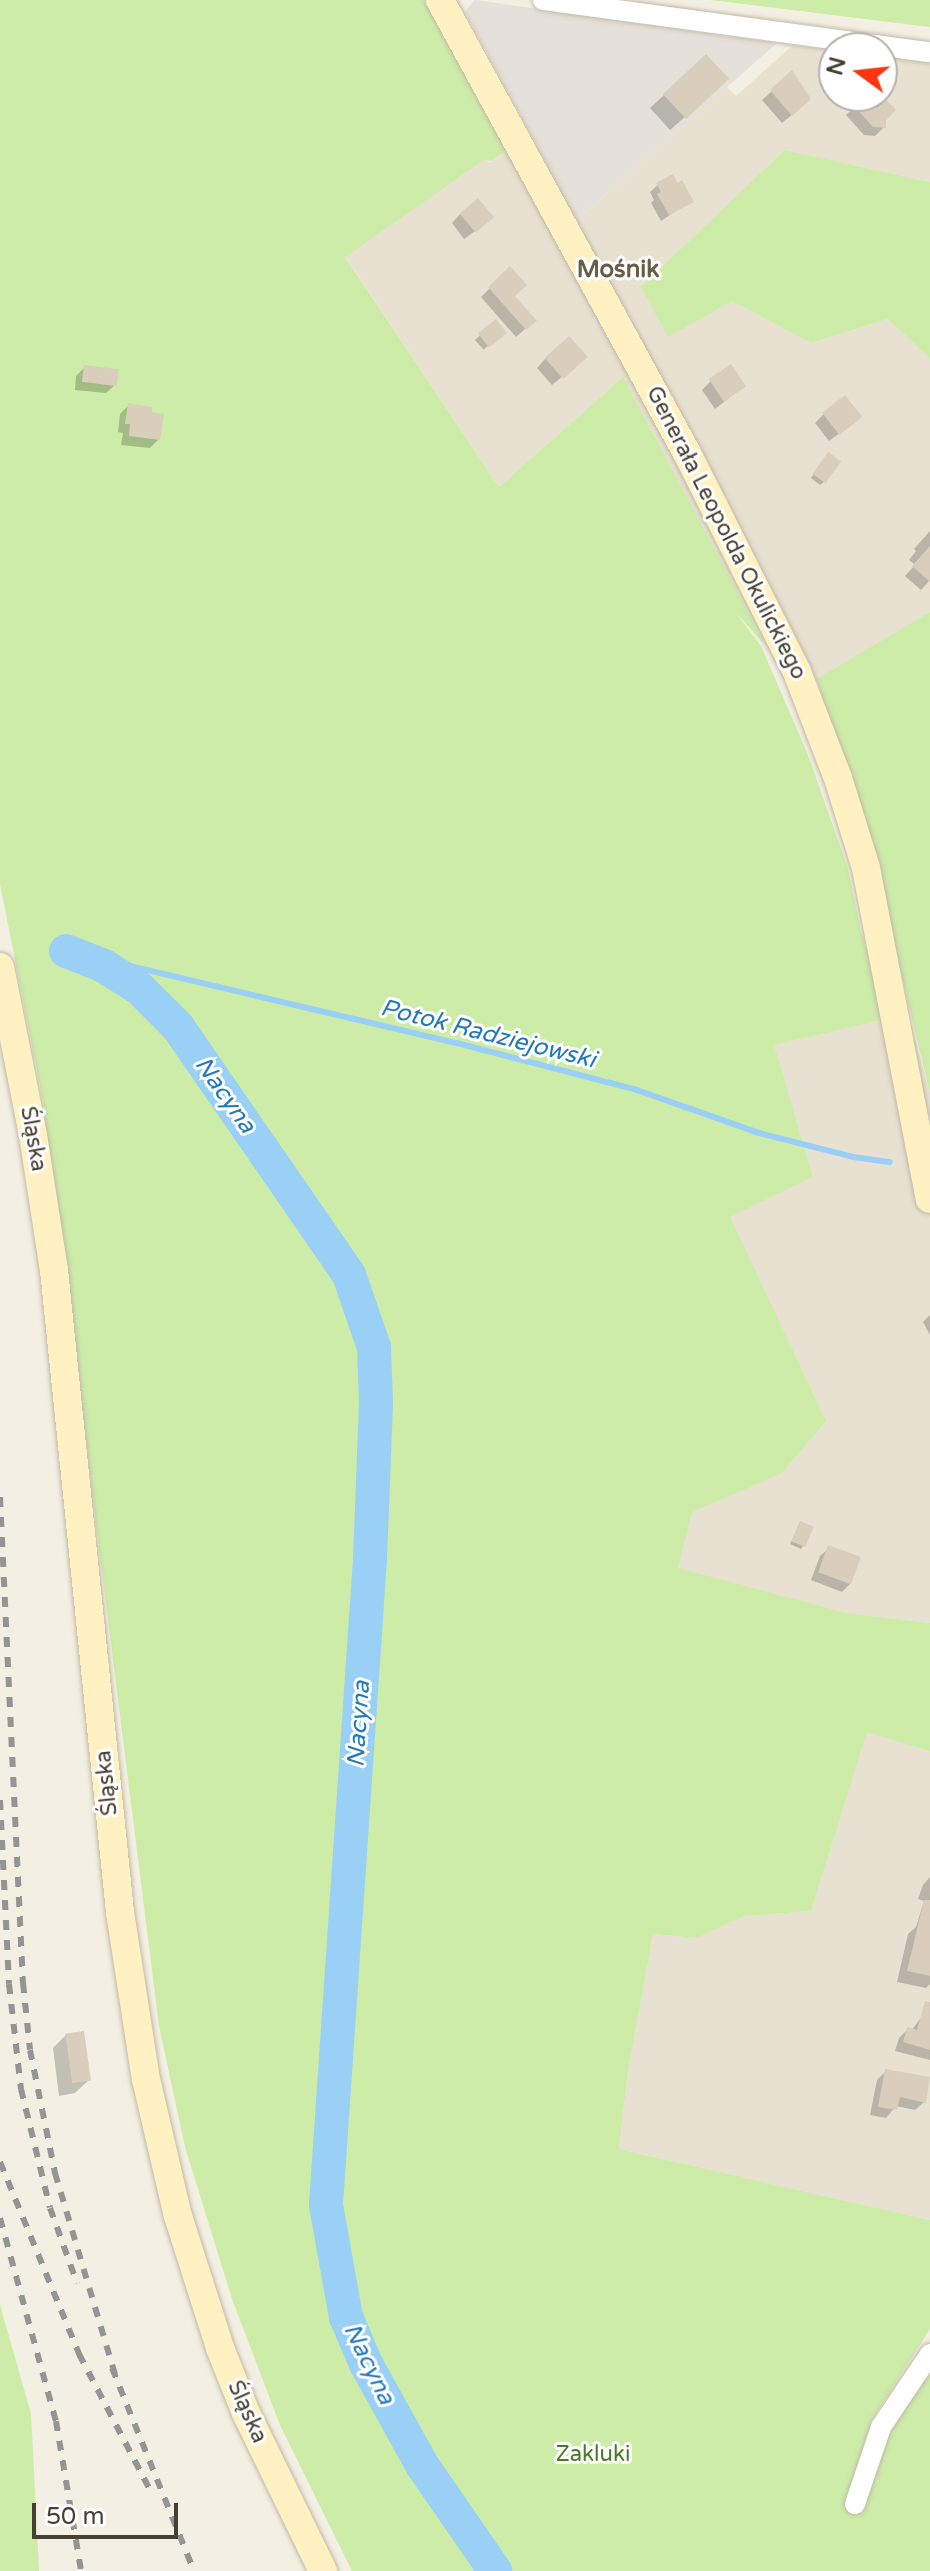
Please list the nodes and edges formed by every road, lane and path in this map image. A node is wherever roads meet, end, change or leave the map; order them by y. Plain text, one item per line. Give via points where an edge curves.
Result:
1 (440, 0) edge
2 (543, 0) edge
3 (930, 52) edge
4 (0, 967) edge
5 (930, 1199) edge
6 (930, 2354) edge
7 (855, 2504) dead end
8 (323, 2571) edge

1 - 5 street, Generała Leopolda Okulickiego via 682,444 769,609 806,692 866,868
2 - 3 street
4 - 8 street, Śląska via 54,1270 120,1912 144,2068 178,2216 217,2340 246,2413
6 - 7 street via 881,2427

